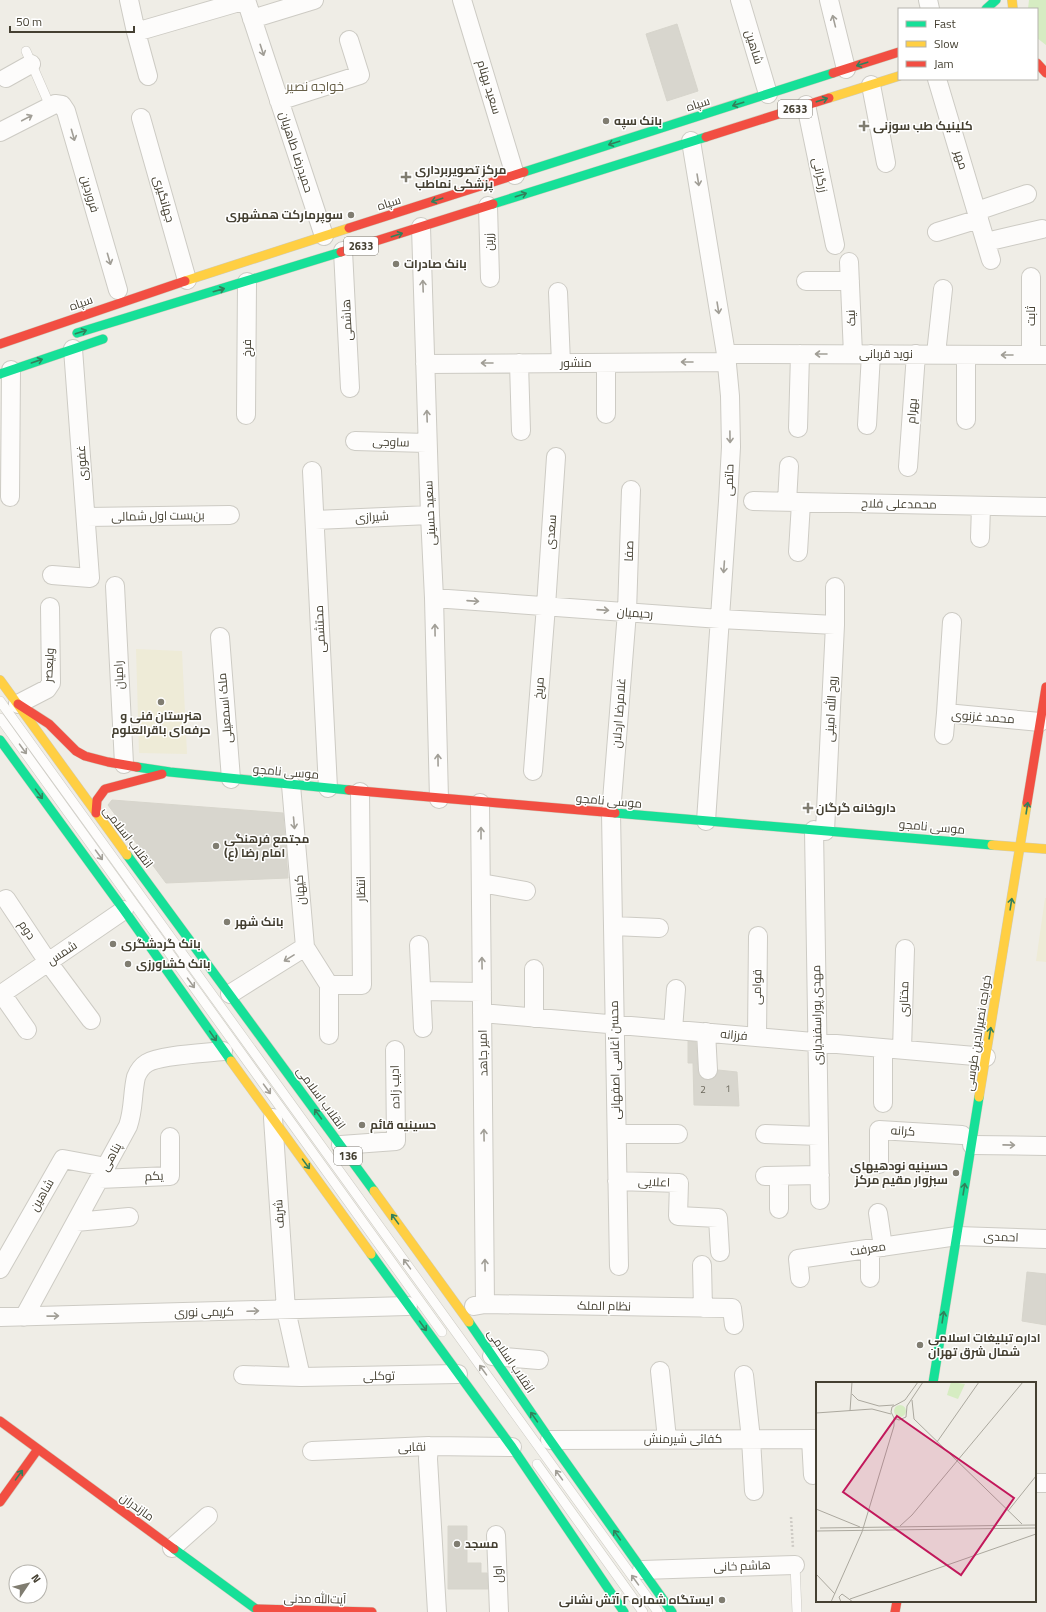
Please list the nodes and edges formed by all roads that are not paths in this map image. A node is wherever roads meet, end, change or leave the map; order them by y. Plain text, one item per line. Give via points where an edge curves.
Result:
1 (129, 0) edge
2 (246, 0) edge
3 (314, 0) edge
4 (462, 0) edge
5 (740, 0) edge
6 (829, 0) edge
7 (996, 0) edge
8 (987, 8) edge
9 (252, 19) junction
10 (136, 32) junction
11 (349, 40) dead end
12 (898, 52) edge
13 (28, 58) joint
14 (1038, 64) edge
15 (846, 69) junction
16 (1046, 73) edge
17 (148, 76) dead end
18 (898, 76) edge
19 (6, 78) dead end
20 (937, 80) edge
21 (871, 84) junction
22 (768, 94) junction
23 (279, 102) junction
24 (52, 105) junction
25 (806, 105) junction
26 (141, 118) dead end
27 (0, 132) edge
28 (691, 141) junction
29 (886, 163) dead end
30 (515, 175) junction
31 (1027, 194) dead end
32 (488, 206) junction
33 (978, 215) junction
34 (421, 227) junction
35 (1042, 229) dead end
36 (936, 232) dead end
37 (324, 236) junction
38 (986, 242) junction
39 (835, 246) dead end
40 (343, 251) junction
41 (992, 260) dead end
42 (849, 262) dead end
43 (1031, 277) dead end
44 (490, 278) dead end
45 (187, 280) junction
46 (806, 281) dead end
47 (850, 281) junction
48 (247, 282) junction
49 (943, 288) dead end
50 (122, 290) joint
51 (558, 292) dead end
52 (193, 298) junction
53 (156, 319) dead end
54 (109, 337) dead end
55 (70, 342) junction
56 (0, 344) edge
57 (800, 354) junction
58 (853, 354) junction
59 (871, 354) junction
60 (916, 354) junction
61 (936, 354) junction
62 (966, 354) junction
63 (1038, 355) edge
64 (726, 358) junction
65 (519, 363) junction
66 (561, 363) junction
67 (606, 363) junction
68 (425, 364) junction
69 (5, 372) edge
70 (350, 388) dead end
71 (246, 414) dead end
72 (606, 414) dead end
73 (966, 420) dead end
74 (867, 425) dead end
75 (798, 428) dead end
76 (520, 431) dead end
77 (355, 441) dead end
78 (428, 443) junction
79 (556, 457) dead end
80 (789, 466) dead end
81 (908, 468) dead end
82 (312, 471) dead end
83 (631, 490) dead end
84 (10, 497) dead end
85 (753, 501) dead end
86 (794, 502) junction
87 (981, 506) junction
88 (1046, 507) edge
89 (230, 515) dead end
90 (430, 515) junction
91 (86, 517) junction
92 (315, 520) junction
93 (980, 538) dead end
94 (798, 552) dead end
95 (52, 575) dead end
96 (115, 586) dead end
97 (835, 587) dead end
98 (434, 598) junction
99 (546, 606) junction
100 (50, 607) dead end
101 (627, 612) junction
102 (720, 619) junction
103 (952, 622) dead end
104 (835, 625) junction
105 (220, 637) dead end
106 (0, 680) edge
107 (1046, 687) edge
108 (0, 701) edge
109 (18, 704) junction
110 (946, 713) junction
111 (0, 718) edge
112 (1040, 722) junction
113 (944, 735) dead end
114 (0, 740) edge
115 (6, 764) dead end
116 (124, 764) junction
117 (18, 765) junction
118 (533, 770) dead end
119 (170, 772) junction
120 (231, 779) junction
121 (291, 784) junction
122 (328, 788) junction
123 (360, 792) junction
124 (439, 799) junction
125 (480, 803) junction
126 (96, 813) junction
127 (611, 813) junction
128 (706, 821) junction
129 (819, 830) junction
130 (1021, 847) junction
131 (1046, 849) edge
132 (481, 883) junction
133 (526, 891) dead end
134 (6, 899) dead end
135 (124, 910) junction
136 (613, 926) junction
137 (659, 928) dead end
138 (758, 936) dead end
139 (419, 945) dead end
140 (305, 947) junction
141 (905, 949) dead end
142 (48, 962) junction
143 (534, 969) dead end
144 (328, 985) junction
145 (676, 989) dead end
146 (2, 990) edge
147 (422, 991) junction
148 (482, 992) junction
149 (230, 994) junction
150 (482, 1013) junction
151 (534, 1018) junction
152 (91, 1020) dead end
153 (615, 1025) junction
154 (423, 1028) dead end
155 (27, 1030) dead end
156 (673, 1030) junction
157 (706, 1032) junction
158 (329, 1035) dead end
159 (757, 1037) junction
160 (818, 1042) junction
161 (883, 1048) junction
162 (394, 1050) dead end
163 (902, 1050) junction
164 (223, 1051) junction
165 (986, 1057) junction
166 (708, 1070) dead end
167 (883, 1103) dead end
168 (273, 1118) junction
169 (617, 1134) junction
170 (678, 1134) dead end
171 (764, 1134) dead end
172 (819, 1136) junction
173 (170, 1137) dead end
174 (967, 1140) junction
175 (341, 1145) junction
176 (1046, 1146) edge
177 (879, 1164) dead end
178 (102, 1173) junction
179 (820, 1174) junction
180 (617, 1181) junction
181 (820, 1200) dead end
182 (779, 1209) dead end
183 (878, 1214) dead end
184 (129, 1217) dead end
185 (76, 1222) junction
186 (957, 1236) junction
187 (1046, 1239) edge
188 (876, 1248) junction
189 (720, 1252) dead end
190 (702, 1265) dead end
191 (619, 1266) dead end
192 (0, 1269) edge
193 (800, 1278) dead end
194 (870, 1278) dead end
195 (485, 1304) junction
196 (408, 1306) junction
197 (459, 1307) junction
198 (703, 1308) junction
199 (286, 1310) junction
200 (24, 1316) junction
201 (0, 1317) edge
202 (734, 1325) dead end
203 (447, 1340) dead end
204 (492, 1356) junction
205 (539, 1360) dead end
206 (660, 1371) dead end
207 (458, 1374) junction
208 (243, 1375) dead end
209 (744, 1375) dead end
210 (301, 1377) junction
211 (933, 1382) edge
212 (0, 1421) edge
213 (751, 1439) junction
214 (814, 1439) edge
215 (550, 1440) junction
216 (667, 1440) junction
217 (428, 1446) junction
218 (512, 1447) junction
219 (38, 1449) junction
220 (312, 1451) dead end
221 (531, 1456) dead end
222 (813, 1475) dead end
223 (754, 1491) dead end
224 (0, 1502) edge
225 (208, 1516) dead end
226 (496, 1535) dead end
227 (172, 1548) junction
228 (795, 1565) joint
229 (642, 1570) junction
230 (897, 1602) edge
231 (257, 1611) edge
232 (372, 1612) edge
233 (437, 1612) edge
234 (499, 1612) edge
235 (624, 1612) edge
236 (643, 1612) edge
237 (658, 1612) edge
238 (672, 1612) edge
239 (797, 1612) edge
240 (895, 1612) edge

1 - 10 street
2 - 9 street, حمیدرضا طاهریان
2 - 10 street
3 - 9 street
4 - 30 street, سعید بهنام
5 - 22 street, شاهین
15 -> 6 street
7 - 8 main road
9 -> 23 street, حمیدرضا طاهریان
10 - 17 street
11 - 23 street via 360,75
12 -> 15 main road, سپاه / 2633
13 - 19 street
13 - 24 lane
14 - 16 main road
15 - 22 main road, سپاه / 2633
18 - 21 main road, 2633
20 - 33 street, مهر
25 -> 21 main road, 2633
21 - 29 street
22 -> 30 main road, سپاه / 2633
23 - 37 street, حمیدرضا طاهریان
27 -> 24 street
24 -> 50 street, فروردین via 62,106 66,111
25 - 28 main road, 2633
25 - 39 street, زرگرانی
26 - 45 street, جهانگیری
32 -> 28 main road, 2633
28 -> 64 street, حاتمی
30 -> 37 main road, سپاه / 2633
31 - 33 street
32 - 34 main road, 2633
32 - 44 street, زرین
33 - 36 street
33 - 38 street, مهر
40 -> 34 main road, 2633
68 -> 34 street, سعید حسینی
35 - 38 street
37 - 45 main road, سپاه / 2633
38 - 41 street, مهر
40 - 48 main road, 2633
40 - 70 street, هاشمی
42 - 47 street, نیک
43 - 63 street, ثابت
45 - 50 main road, 2633
45 - 56 main road, سپاه / 2633
46 - 47 street
47 - 58 street, نیک
52 -> 48 main road, 2633
48 - 71 street, فرخ
49 - 61 street
51 - 66 street
52 - 53 main road, 2633
55 -> 52 main road, 2633
54 - 55 main road, 2633
69 -> 55 main road, 2633
55 - 91 street, غفوری
58 -> 57 street, نوید قربانی
57 - 64 street, نوید قربانی
57 - 75 street
58 - 59 street, نوید قربانی
59 - 60 street, نوید قربانی
59 - 74 street
60 - 61 street, نوید قربانی
60 - 81 street, بهرام
61 - 62 street, نوید قربانی
63 -> 62 street, نوید قربانی
62 - 73 street
64 -> 67 street, منشور
64 -> 102 street, حاتمی via 731,447
65 - 66 street, منشور
65 -> 68 street, منشور
65 - 76 street
66 - 67 street, منشور
67 - 72 street
78 -> 68 street, سعید حسینی
69 - 84 street
77 - 78 street, ساوجی
78 - 90 street, سعید حسینی
79 - 99 street, سعدی
80 - 86 street
82 - 92 street, محتشمی
83 - 101 street, صفا
85 - 86 street, محمدعلی فلاح
86 - 87 street, محمدعلی فلاح
86 - 94 street
87 - 88 street, محمدعلی فلاح
87 - 93 street
89 - 91 street, بن‌بست اول شمالی
90 - 92 street, شیرازی
90 - 98 street, سعید حسینی
91 - 95 street, غفوری via 90,578
92 - 122 street, محتشمی
96 - 116 street, رامیان
97 - 104 street, روح الله امینی
98 -> 99 street, رحیمیان
124 -> 98 street, سعید حسینی
99 -> 101 street, رحیمیان
99 - 118 street, مریخ
100 - 109 street, ولیعصر via 51,683 47,689
101 - 102 street, رحیمیان
101 - 127 street, غلامرضا اردلان
102 - 104 street, رحیمیان
102 - 128 street, حاتمی
103 - 110 street
104 - 129 street, روح الله امینی
105 - 120 street, ملک اسمعیلی
106 - 109 main road, انقلاب اسلامی / 136
107 - 112 main road, خواجه نصیرالدین طوسی
237 -> 108 lane
109 - 116 main road, موسی نامجو via 49,724 76,751 94,759
109 - 126 main road, انقلاب اسلامی / 136
110 - 112 street, محمد غزنوی
110 - 113 street, محمد غزنوی
111 -> 203 lane
130 -> 112 main road, خواجه نصیرالدین طوسی
114 - 117 main road
115 - 117 main road
116 - 119 main road, موسی نامجو
117 -> 135 main road
119 - 120 main road, موسی نامجو
119 - 126 main road, موسی نامجو via 106,789 95,801
120 - 121 main road, موسی نامجو
121 - 122 main road, موسی نامجو
121 -> 140 street, کیهان
122 - 123 main road, موسی نامجو
123 - 124 main road, موسی نامجو
123 - 144 street, انتظار via 362,985
124 - 125 main road, موسی نامجو
125 - 127 main road, موسی نامجو
132 -> 125 street, امیر جاهد
126 - 149 main road, انقلاب اسلامی / 136
127 - 128 main road, موسی نامجو
127 - 136 street, محسن آغاسی اصفهانی
128 - 129 main road, موسی نامجو
129 - 130 main road, موسی نامجو
129 - 160 street, مهدی پوراسفندیاری
130 - 131 main road, موسی نامجو
165 -> 130 main road, خواجه نصیرالدین طوسی
132 - 133 street
148 -> 132 street, امیر جاهد
134 - 142 street, دوم
135 - 142 street, شمس
135 -> 164 main road
136 - 137 street
136 - 153 street, محسن آغاسی اصفهانی
138 - 159 street, قوامی
139 - 147 street
140 - 144 street, کیهان
140 -> 149 street
141 - 163 street, مختاری
142 - 146 street, شمس
142 - 152 street
143 - 151 street
144 - 158 street
145 - 156 street
146 - 155 street
147 - 148 street
147 - 154 street
148 - 150 street, امیر جاهد
175 -> 149 main road, انقلاب اسلامی / 136
150 - 151 street, فرزانه
195 -> 150 street, امیر جاهد
151 - 153 street, فرزانه
153 - 156 street, فرزانه
153 - 169 street, محسن آغاسی اصفهانی
156 - 157 street, فرزانه
157 - 159 street, فرزانه
157 - 166 street
159 - 160 street, فرزانه
160 - 161 street, فرزانه
160 - 172 street, مهدی پوراسفندیاری
161 - 163 street, فرزانه
161 - 167 street
162 - 175 street, ادیب زاده via 396,1141
163 - 165 street, فرزانه
164 - 168 main road
164 - 178 street, پناهی via 160,1058 148,1062 140,1069 136,1077 130,1119
165 - 174 main road, خواجه نصیرالدین طوسی
168 -> 196 main road
168 - 199 street, شریف
169 - 170 street
169 - 180 street, محسن آغاسی اصفهانی
171 - 172 street
172 - 179 street, مهدی پوراسفندیاری
173 - 178 street, یکم via 170,1176
174 -> 176 street
174 - 177 street, کرانه via 878,1130
186 -> 174 main road, خواجه نصیرالدین طوسی
197 -> 175 main road, انقلاب اسلامی / 136
178 - 185 street, پناهی
178 - 192 street, شاهین via 63,1159
179 - 181 street, مهدی پوراسفندیاری
179 - 182 street via 772,1176
180 - 189 street, اعلایی via 679,1183 678,1216 718,1218
180 - 191 street, محسن آغاسی اصفهانی
183 - 188 street
184 - 185 street
185 - 200 street, پناهی
186 - 187 street, احمدی
186 - 188 street, معرفت
211 -> 186 main road, خواجه نصیرالدین طوسی
188 - 193 street, معرفت via 798,1259
188 - 194 street
190 - 198 street
195 - 197 street, نظام الملک
195 - 198 street, نظام الملک
196 - 199 street, کریمی نوری
196 -> 207 main road
197 - 204 main road, انقلاب اسلامی / 136
198 - 202 street, نظام الملک via 732,1308
200 -> 199 street, کریمی نوری
199 - 210 street
200 - 201 street, کریمی نوری
204 - 205 street
215 -> 204 main road, انقلاب اسلامی / 136
206 - 216 street
207 - 210 street, توکلی
207 - 218 main road
208 - 210 street, توکلی
209 - 213 street
212 - 219 main road, مازندران
213 - 214 street, کفائی شیرمنش
213 - 216 street, کفائی شیرمنش
213 - 223 street
214 - 222 street
215 - 216 street, کفائی شیرمنش
229 -> 215 main road, انقلاب اسلامی / 136
217 - 218 street, نقابی
217 - 220 street, نقابی
217 - 233 street
218 - 235 main road
224 -> 219 main road
219 - 227 main road, مازندران
221 - 236 lane
225 - 227 street
226 - 234 street, اول
227 - 231 main road, مازندران
228 - 229 street, هاشم خانی
228 - 239 lane
229 - 238 main road, انقلاب اسلامی / 136
230 - 240 main road
231 - 232 main road, آیت‌الله مدنی

